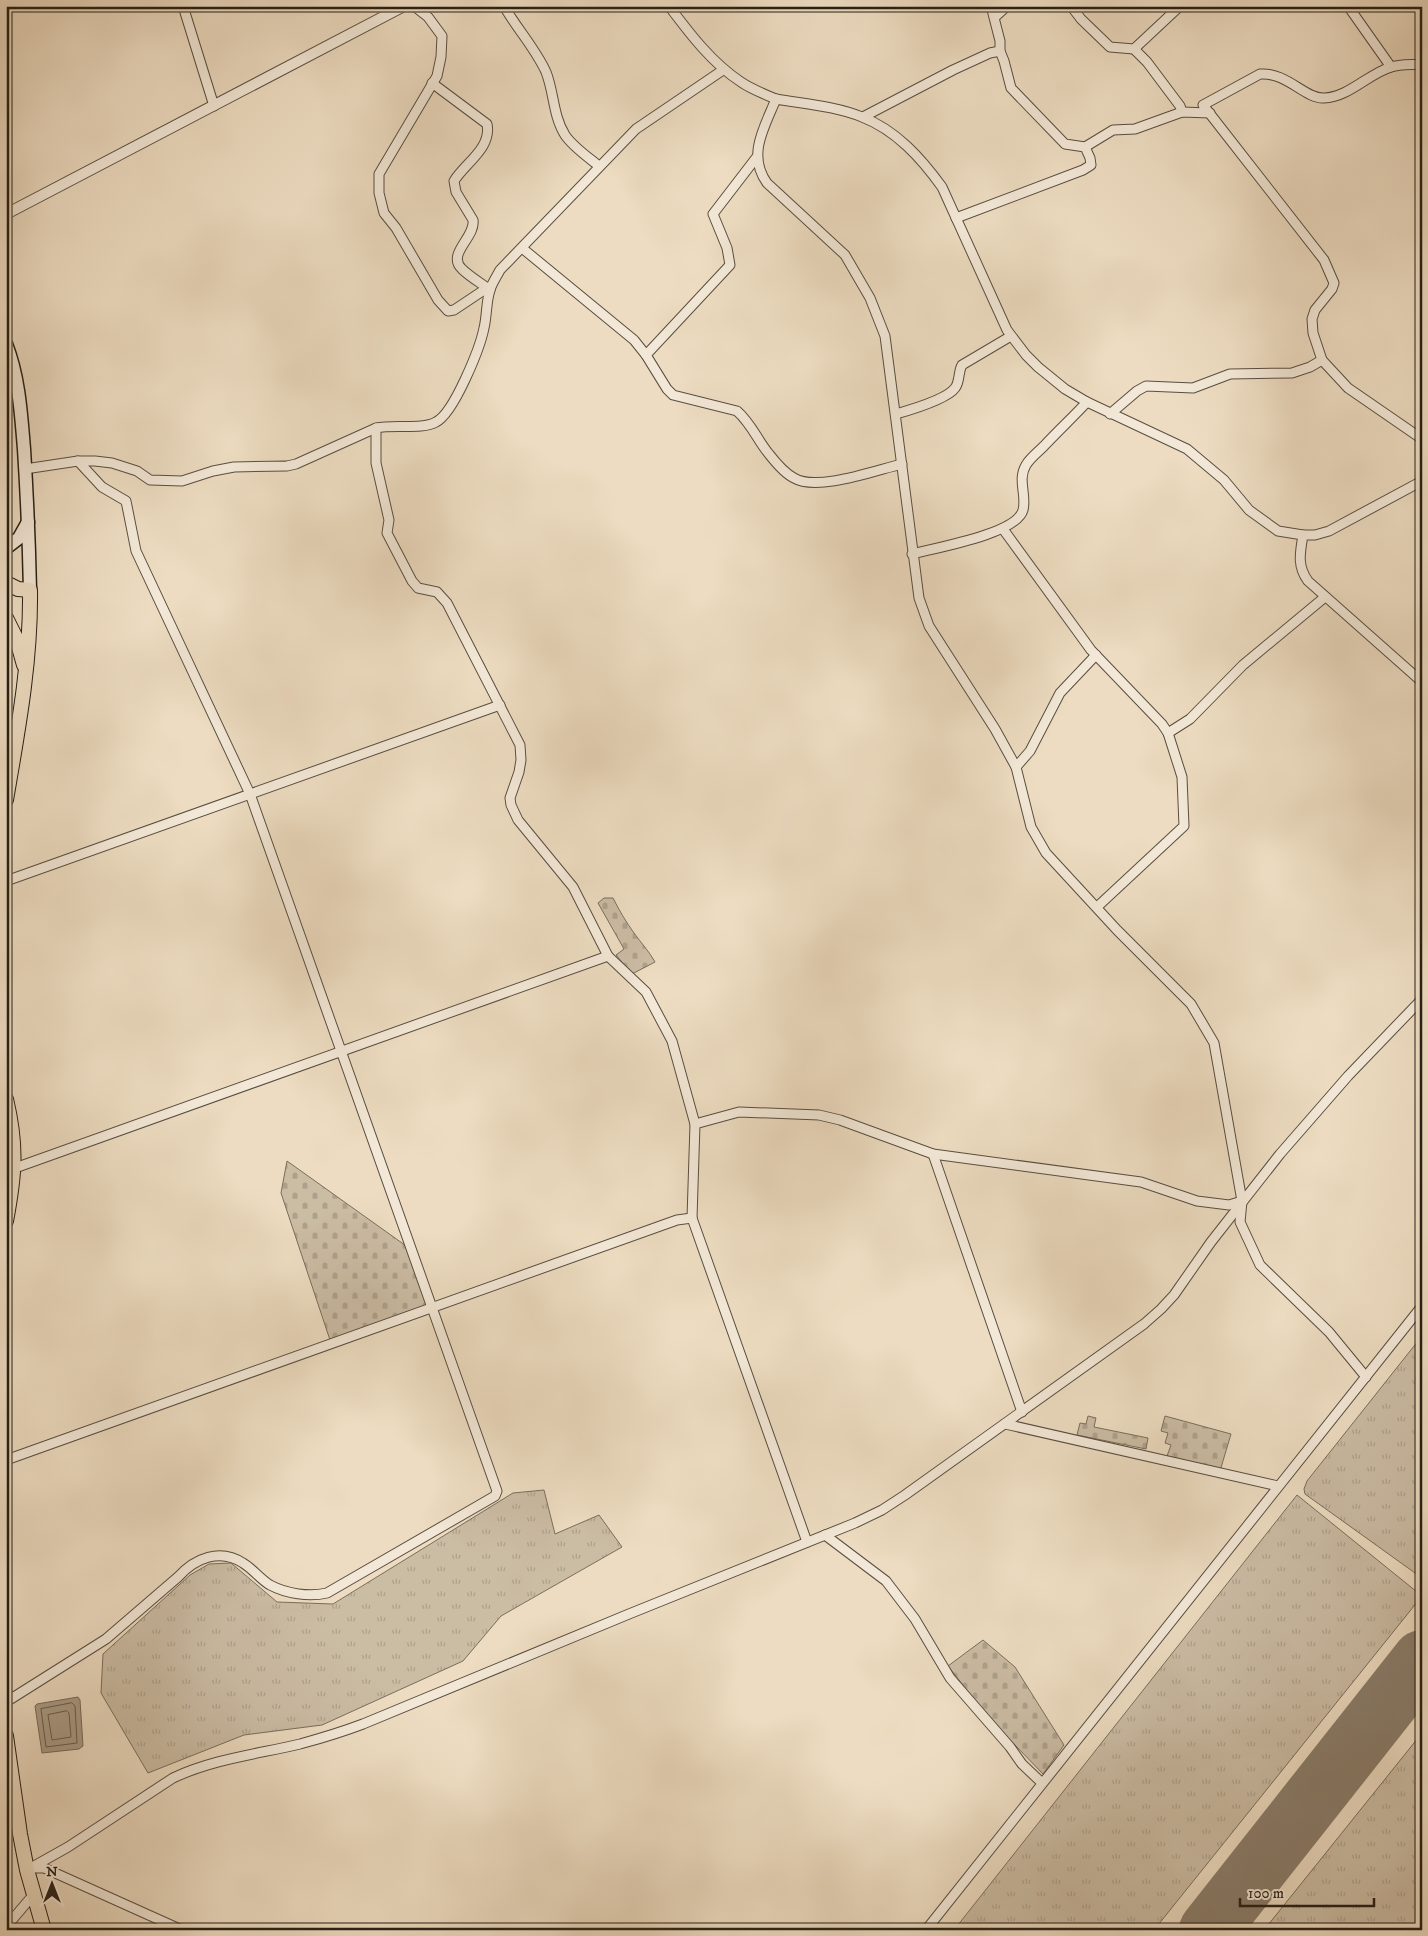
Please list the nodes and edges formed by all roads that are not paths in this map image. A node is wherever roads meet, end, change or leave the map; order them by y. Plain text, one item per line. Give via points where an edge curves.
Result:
1 (183, 6) edge
2 (404, 6) edge
3 (414, 6) edge
4 (504, 6) edge
5 (669, 6) edge
6 (990, 6) edge
7 (1007, 6) edge
8 (1070, 6) edge
9 (1180, 6) edge
10 (1348, 6) edge
11 (995, 17) junction
12 (1134, 49) junction
13 (1000, 51) junction
14 (1422, 64) edge
15 (1391, 67) junction
16 (723, 70) junction
17 (432, 82) junction
18 (776, 99) junction
19 (214, 106) junction
20 (1182, 112) junction
21 (1210, 113) junction
22 (863, 117) junction
23 (1085, 147) junction
24 (756, 158) junction
25 (599, 166) junction
26 (6, 214) edge
27 (956, 218) junction
28 (522, 248) junction
29 (488, 289) junction
30 (1011, 336) junction
31 (6, 344) edge
32 (646, 355) junction
33 (1322, 360) junction
34 (1087, 402) junction
35 (896, 414) junction
36 (1110, 414) junction
37 (376, 428) junction
38 (1422, 439) edge
39 (78, 461) junction
40 (902, 464) junction
41 (25, 469) junction
42 (1422, 481) edge
43 (28, 522) junction
44 (1003, 529) junction
45 (1303, 535) junction
46 (6, 548) edge
47 (912, 554) junction
48 (6, 582) edge
49 (30, 590) junction
50 (1325, 597) junction
51 (6, 618) edge
52 (1096, 655) junction
53 (26, 675) junction
54 (1422, 682) edge
55 (500, 705) junction
56 (1168, 732) junction
57 (1016, 766) junction
58 (250, 794) junction
59 (6, 800) edge
60 (6, 881) edge
61 (1097, 907) junction
62 (608, 956) junction
63 (1422, 999) edge
64 (341, 1050) junction
65 (6, 1098) edge
66 (695, 1124) junction
67 (933, 1154) junction
68 (10, 1166) edge
69 (1242, 1201) junction
70 (692, 1218) junction
71 (6, 1221) edge
72 (1422, 1306) edge
73 (434, 1308) junction
74 (1366, 1377) junction
75 (1022, 1412) junction
76 (1005, 1424) junction
77 (6, 1460) edge
78 (1278, 1486) junction
79 (825, 1535) junction
80 (807, 1542) junction
81 (6, 1702) edge
82 (6, 1736) edge
83 (1042, 1783) junction
84 (27, 1870) junction
85 (34, 1894) junction
86 (6, 1928) edge
87 (44, 1930) edge
88 (182, 1930) edge
89 (926, 1930) edge

1 - 19 street
2 - 19 street
3 - 17 street via 428,17 442,36 437,76
4 - 25 street via 545,71 565,135
5 - 16 street
6 - 11 street
7 - 11 street
8 - 12 street via 1110,47
9 - 12 street
10 - 15 street
11 - 13 street
12 - 20 street
13 - 22 street via 953,70
13 - 23 street via 1012,88 1065,144
14 - 15 street
15 - 21 street via 1346,92 1328,98 1319,98 1270,73 1260,74 1203,105
16 - 18 street via 743,84
16 - 25 street via 636,129
17 - 29 street via 487,124 489,133 484,146 460,170 454,181 456,192 474,220 474,226 458,251 457,261 460,268
17 - 29 street via 379,174 384,213 448,311
18 - 22 street
18 - 24 street
19 - 26 street
20 - 21 street
20 - 23 street via 1135,129 1113,130
21 - 33 street via 1324,260 1332,277 1332,289 1312,318
22 - 27 street via 887,130 928,167 942,187
23 - 27 street via 1090,165 1083,170
24 - 32 street via 713,214 727,248 730,265
24 - 35 street via 767,183 845,255 860,278 885,336
25 - 28 street
27 - 30 street
28 - 29 street via 500,270
28 - 32 street via 612,320
29 - 37 street via 484,329 447,412 438,422 428,425
30 - 34 street via 1038,367
30 - 35 street via 962,365 954,390
31 - 41 main road via 16,374
32 - 40 street via 673,395 737,411 779,467 804,483 828,483
33 - 36 street via 1292,374 1230,374 1193,388 1146,386
33 - 38 street via 1348,388
34 - 36 street
34 - 44 street via 1027,463 1021,479 1024,508 1014,523
35 - 40 street
36 - 45 street via 1187,449 1224,480 1257,518 1278,532
37 - 39 street via 296,464 234,467 182,481 150,480 137,471 112,463
37 - 55 street via 376,463 389,520 387,533 412,581 418,588 437,592 447,603
39 - 41 street
39 - 58 street via 102,487 126,501 142,566
40 - 47 street
41 - 43 main road
42 - 45 street via 1329,530
43 - 46 main road via 19,538
43 - 49 main road
44 - 47 street
44 - 52 street
45 - 50 street via 1299,563 1302,573
47 - 57 street via 919,598 930,626
48 - 49 highway via 18,589
49 - 53 highway
50 - 54 street
50 - 56 street via 1243,665 1190,718
51 - 53 highway
52 - 56 street
52 - 57 street via 1060,693 1030,751
53 - 59 highway
55 - 58 street
55 - 62 street via 520,744 521,760 511,805 518,820 573,887
56 - 61 street via 1182,777 1184,826
57 - 61 street via 1031,827 1046,853
58 - 60 street
58 - 64 street
61 - 69 street via 1191,1004 1214,1043
62 - 64 street
62 - 66 street via 646,992 661,1018 672,1040
63 - 69 street via 1348,1076
64 - 68 street
64 - 73 street
65 - 68 highway via 12,1124
66 - 67 street via 739,1112 818,1115
66 - 70 street
67 - 69 street via 1141,1182 1197,1201 1229,1205
67 - 75 street
68 - 71 highway
69 - 74 street via 1240,1222 1260,1264 1329,1332
69 - 75 street via 1162,1308
70 - 73 street via 678,1220
70 - 80 street
72 - 74 street
73 - 77 street
73 - 81 street via 496,1486 495,1496 327,1593 310,1595 285,1591 265,1582 232,1557 205,1556 186,1568 106,1639
74 - 78 street
75 - 76 street
76 - 78 street
76 - 79 street via 882,1510
78 - 83 street
79 - 80 street
79 - 83 street via 886,1581 915,1619 950,1678 1022,1764
80 - 84 street via 335,1735 184,1772
82 - 84 highway
83 - 89 street
84 - 85 highway
84 - 88 street via 44,1868
85 - 86 street
85 - 87 highway

